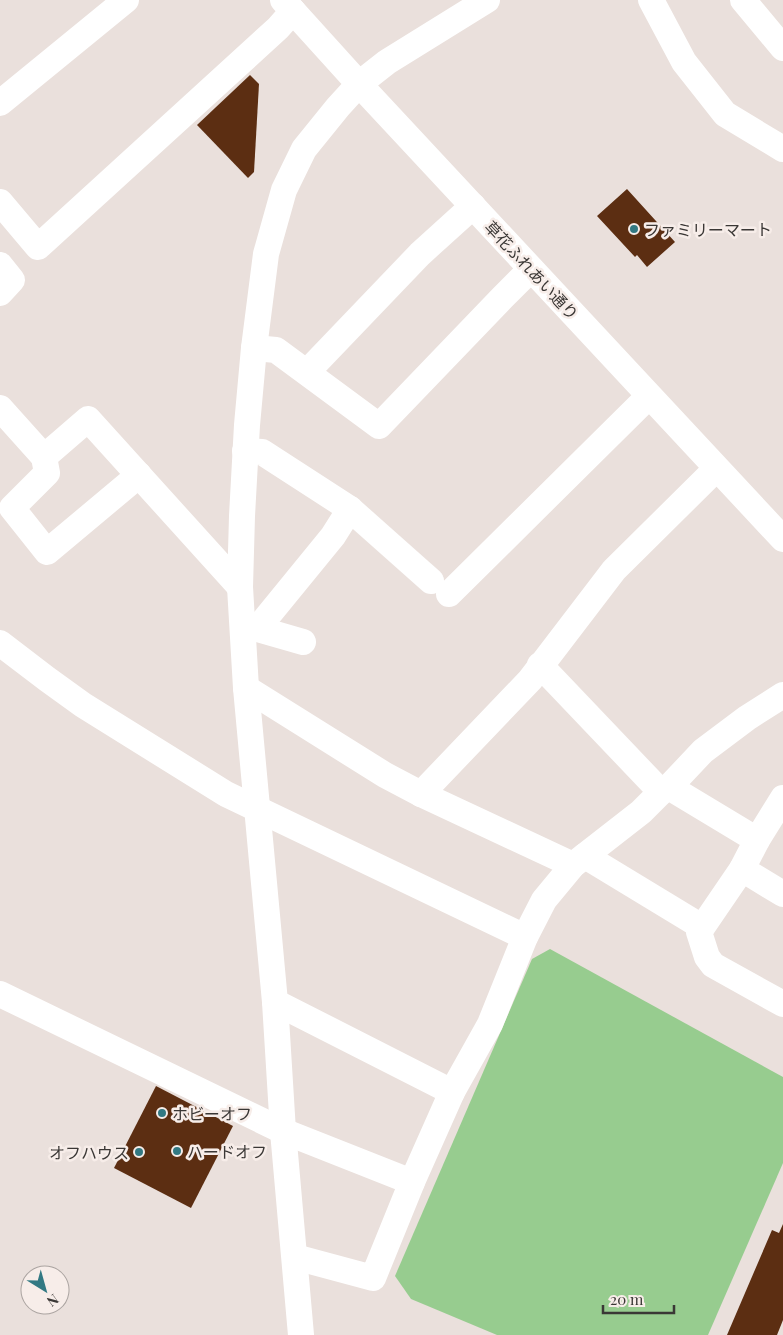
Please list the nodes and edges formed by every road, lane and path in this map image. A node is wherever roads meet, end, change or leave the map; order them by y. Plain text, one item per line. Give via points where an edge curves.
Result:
1 (126, 0) edge
2 (487, 0) edge
3 (651, 0) edge
4 (743, 0) edge
5 (288, 6) edge
6 (783, 48) edge
7 (358, 84) junction
8 (0, 103) edge
9 (783, 149) edge
10 (0, 202) edge
11 (472, 206) junction
12 (0, 265) edge
13 (531, 269) junction
14 (0, 293) edge
15 (254, 348) junction
16 (307, 372) junction
17 (649, 396) junction
18 (0, 408) edge
19 (245, 451) junction
20 (44, 457) junction
21 (716, 468) junction
22 (139, 475) junction
23 (350, 509) junction
24 (783, 539) edge
25 (240, 587) junction
26 (250, 626) junction
27 (303, 642) dead end
28 (0, 643) edge
29 (540, 665) junction
30 (246, 688) junction
31 (783, 694) edge
32 (665, 789) junction
33 (422, 794) junction
34 (783, 798) edge
35 (258, 809) junction
36 (757, 840) junction
37 (579, 860) junction
38 (742, 869) junction
39 (783, 894) edge
40 (702, 927) junction
41 (525, 937) junction
42 (0, 994) edge
43 (275, 1002) junction
44 (783, 1004) edge
45 (452, 1092) junction
46 (283, 1131) junction
47 (412, 1182) junction
48 (295, 1257) junction
49 (301, 1335) edge

1 - 8 street
2 - 7 street via 396,56
3 - 9 street via 684,62 725,114
4 - 6 street
5 - 7 street, 草花ふれあい通り
5 - 10 street via 278,28 38,247
7 - 11 street, 草花ふれあい通り
7 - 15 street via 304,149 284,190 266,254
11 - 13 street, 草花ふれあい通り
11 - 16 street via 420,254
12 - 14 street via 12,280
13 - 16 street via 379,426
13 - 17 street, 草花ふれあい通り
15 - 16 street via 276,350
15 - 19 street
17 - 21 street, 草花ふれあい通り
17 - 23 street via 440,588
18 - 20 street
19 - 23 street via 262,452
19 - 25 street
20 - 22 street via 88,419
20 - 22 street via 47,473 12,508 47,552
21 - 24 street, 草花ふれあい通り
21 - 29 street via 614,570
22 - 25 street
23 - 26 street via 333,536
25 - 26 street
26 - 27 street
26 - 30 street
28 - 35 street via 84,705 226,794
29 - 32 street
29 - 33 street via 530,680
30 - 33 street via 384,775
30 - 35 street
31 - 32 street via 703,751
32 - 36 street
32 - 37 street
33 - 37 street
34 - 36 street
35 - 41 street
35 - 43 street
36 - 38 street
37 - 40 street
37 - 41 street via 544,900
38 - 39 street
38 - 40 street
40 - 44 street via 699,932 713,965
41 - 45 street via 490,1024
42 - 46 street
43 - 45 street
43 - 46 street
45 - 47 street
46 - 47 street
46 - 48 street
47 - 48 street via 373,1278
48 - 49 street

